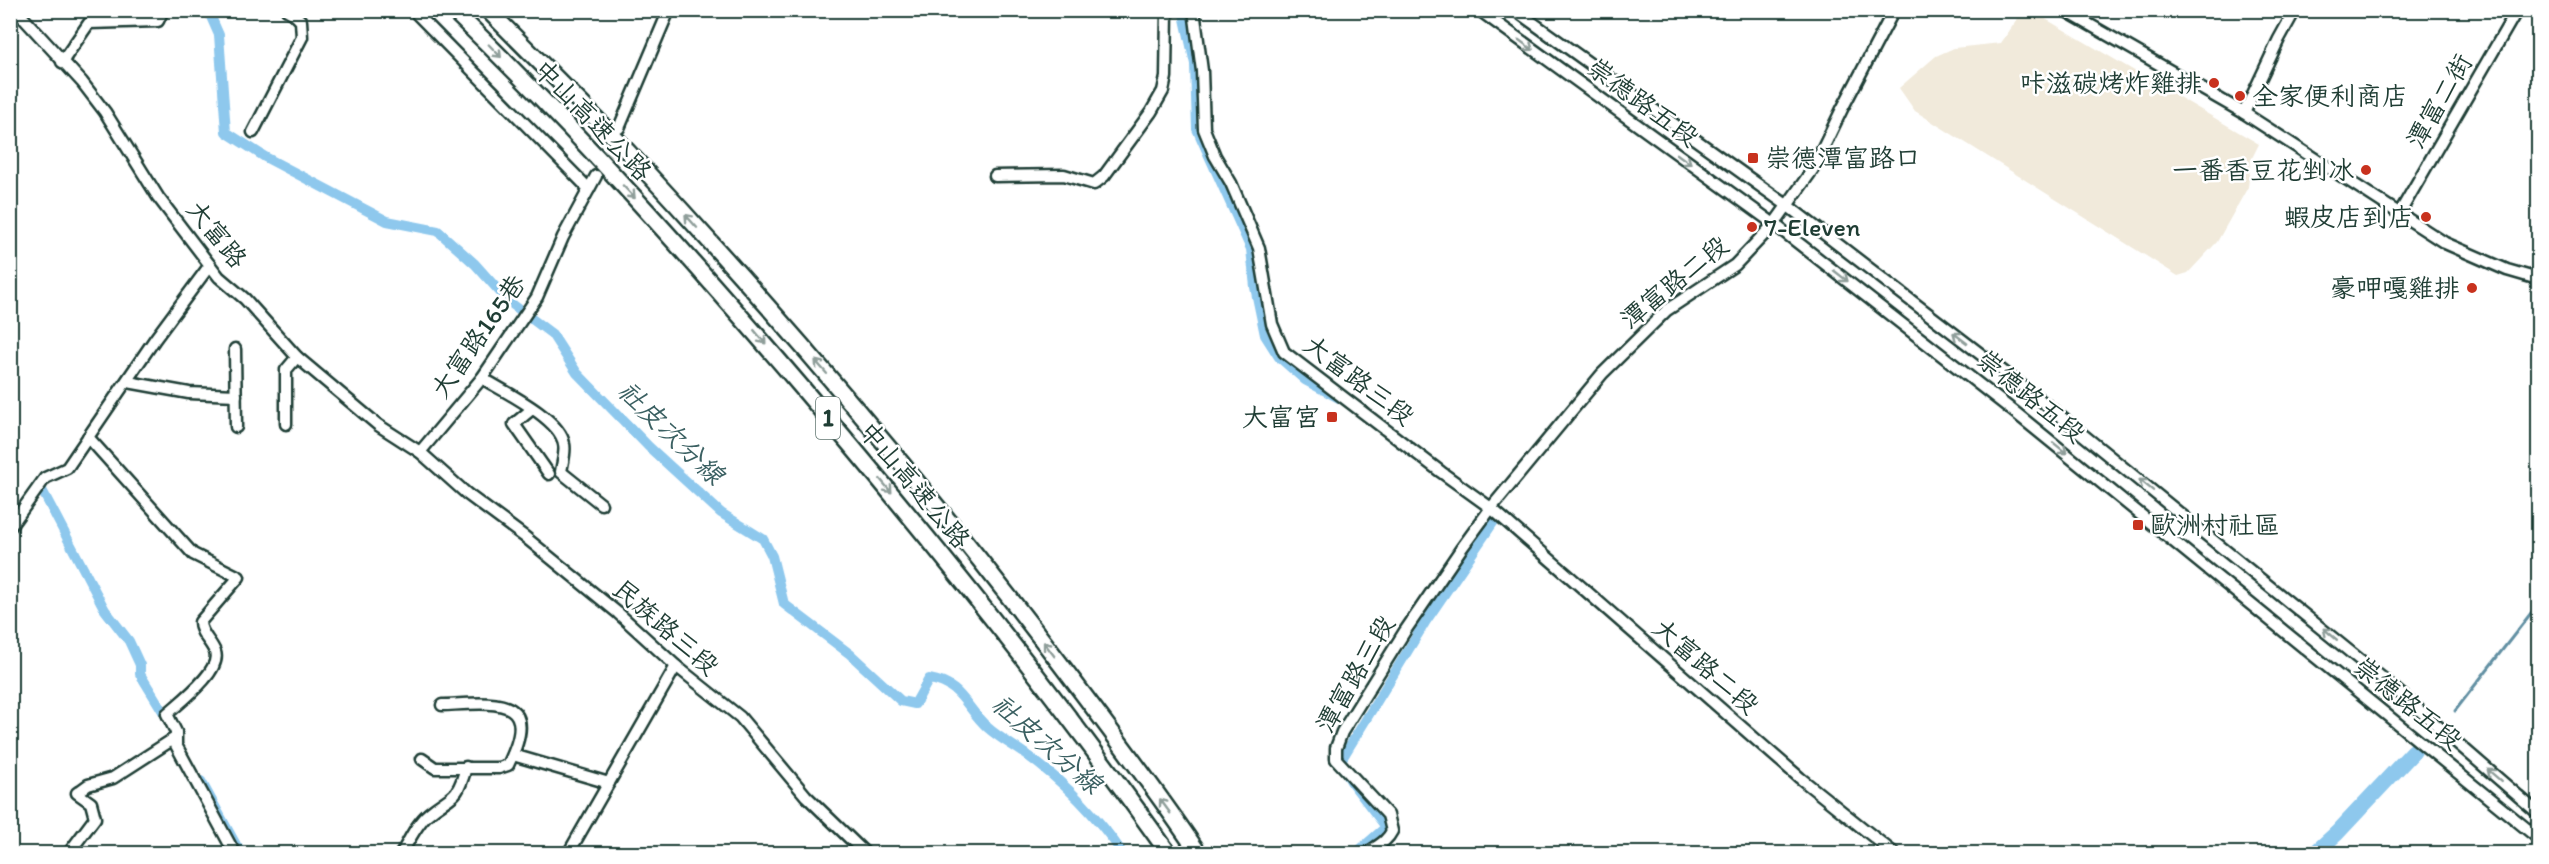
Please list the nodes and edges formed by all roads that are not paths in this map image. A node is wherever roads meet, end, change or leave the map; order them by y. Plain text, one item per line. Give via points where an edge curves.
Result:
1 (16, 10) edge
2 (163, 10) edge
3 (287, 10) edge
4 (413, 10) edge
5 (453, 10) edge
6 (488, 10) edge
7 (669, 10) edge
8 (1167, 10) edge
9 (1194, 10) edge
10 (1479, 10) edge
11 (1515, 10) edge
12 (1894, 10) edge
13 (2064, 10) edge
14 (2295, 10) edge
15 (2517, 10) edge
16 (2081, 14) edge
17 (62, 62) junction
18 (2244, 113) junction
19 (619, 128) tunnel mouth
20 (253, 132) dead end
21 (596, 176) tunnel mouth
22 (995, 176) dead end
23 (589, 189) junction
24 (1788, 206) junction
25 (2399, 214) junction
26 (1774, 224) junction
27 (210, 265) junction
28 (2538, 279) edge
29 (235, 349) dead end
30 (297, 357) junction
31 (482, 378) junction
32 (128, 382) junction
33 (236, 395) junction
34 (532, 409) junction
35 (286, 424) dead end
36 (236, 427) dead end
37 (88, 437) junction
38 (420, 452) junction
39 (549, 474) dead end
40 (601, 504) dead end
41 (1491, 508) junction
42 (10, 527) edge
43 (676, 666) junction
44 (442, 705) dead end
45 (174, 738) junction
46 (513, 755) junction
47 (422, 759) dead end
48 (466, 767) junction
49 (609, 783) junction
50 (2538, 813) edge
51 (2538, 838) edge
52 (68, 854) edge
53 (235, 854) edge
54 (401, 854) edge
55 (568, 854) edge
56 (866, 854) edge
57 (1169, 854) edge
58 (1199, 854) edge
59 (1366, 854) edge
60 (1895, 854) edge

1 - 17 street, 大富路
2 - 17 street via 158,21 89,23
3 - 20 street via 301,21 302,37
4 - 23 street
5 -> 57 highway, 中山高速公路 / 1 via 575,134 738,311 1034,668
58 -> 6 highway, 中山高速公路 / 1 via 1017,606 864,416 627,150
7 - 19 street
8 - 22 street via 1164,91 1104,176 1094,184 1064,175
9 - 41 street, 大富路三段 via 1204,129 1259,248 1272,324 1284,352
10 -> 26 street, 崇德路五段
11 - 24 street, 崇德路五段
12 - 24 street, 潭富路二段 via 1813,169
13 - 16 street
14 - 18 street
15 - 25 street, 潭富二街
16 - 18 street
17 - 27 street, 大富路 via 105,112 153,190
18 - 25 street
21 - 23 street, 大富路165巷
23 - 31 street, 大富路165巷 via 537,297
24 - 26 street, 潭富路二段
50 -> 24 street, 崇德路五段 via 2300,610 2039,399
25 - 28 street via 2459,250
26 - 41 street, 潭富路二段 via 1736,265 1667,310 1602,374
26 -> 51 street, 崇德路五段 via 2018,414
27 - 30 street, 大富路
27 - 32 street
29 - 33 street
30 - 35 street via 286,370
30 - 38 street, 大富路 via 378,425
31 - 34 street
31 - 38 street, 大富路165巷
32 - 33 street via 189,393
32 - 37 street
33 - 36 street
34 - 39 street via 514,424
34 - 40 street via 555,426 564,444 561,472
37 - 42 street via 67,468 45,478
37 - 45 street via 193,554 239,577 200,622 215,659 204,682 167,714 176,732
38 - 43 street, 民族路三段 via 618,613
41 - 59 street, 潭富路三段 via 1427,596 1342,732 1336,748 1336,759 1347,774 1388,815 1390,836
41 - 60 street, 大富路二段 via 1800,778
43 - 49 street
43 - 56 street, 民族路三段 via 751,727 806,796
44 - 46 street via 513,708 520,728
45 - 52 street via 112,778 88,785 77,793 91,803 95,818
45 - 53 street
46 - 48 street via 508,765 500,768
46 - 49 street
47 - 48 street via 435,768
48 - 54 street via 452,798 428,813
49 - 55 street

